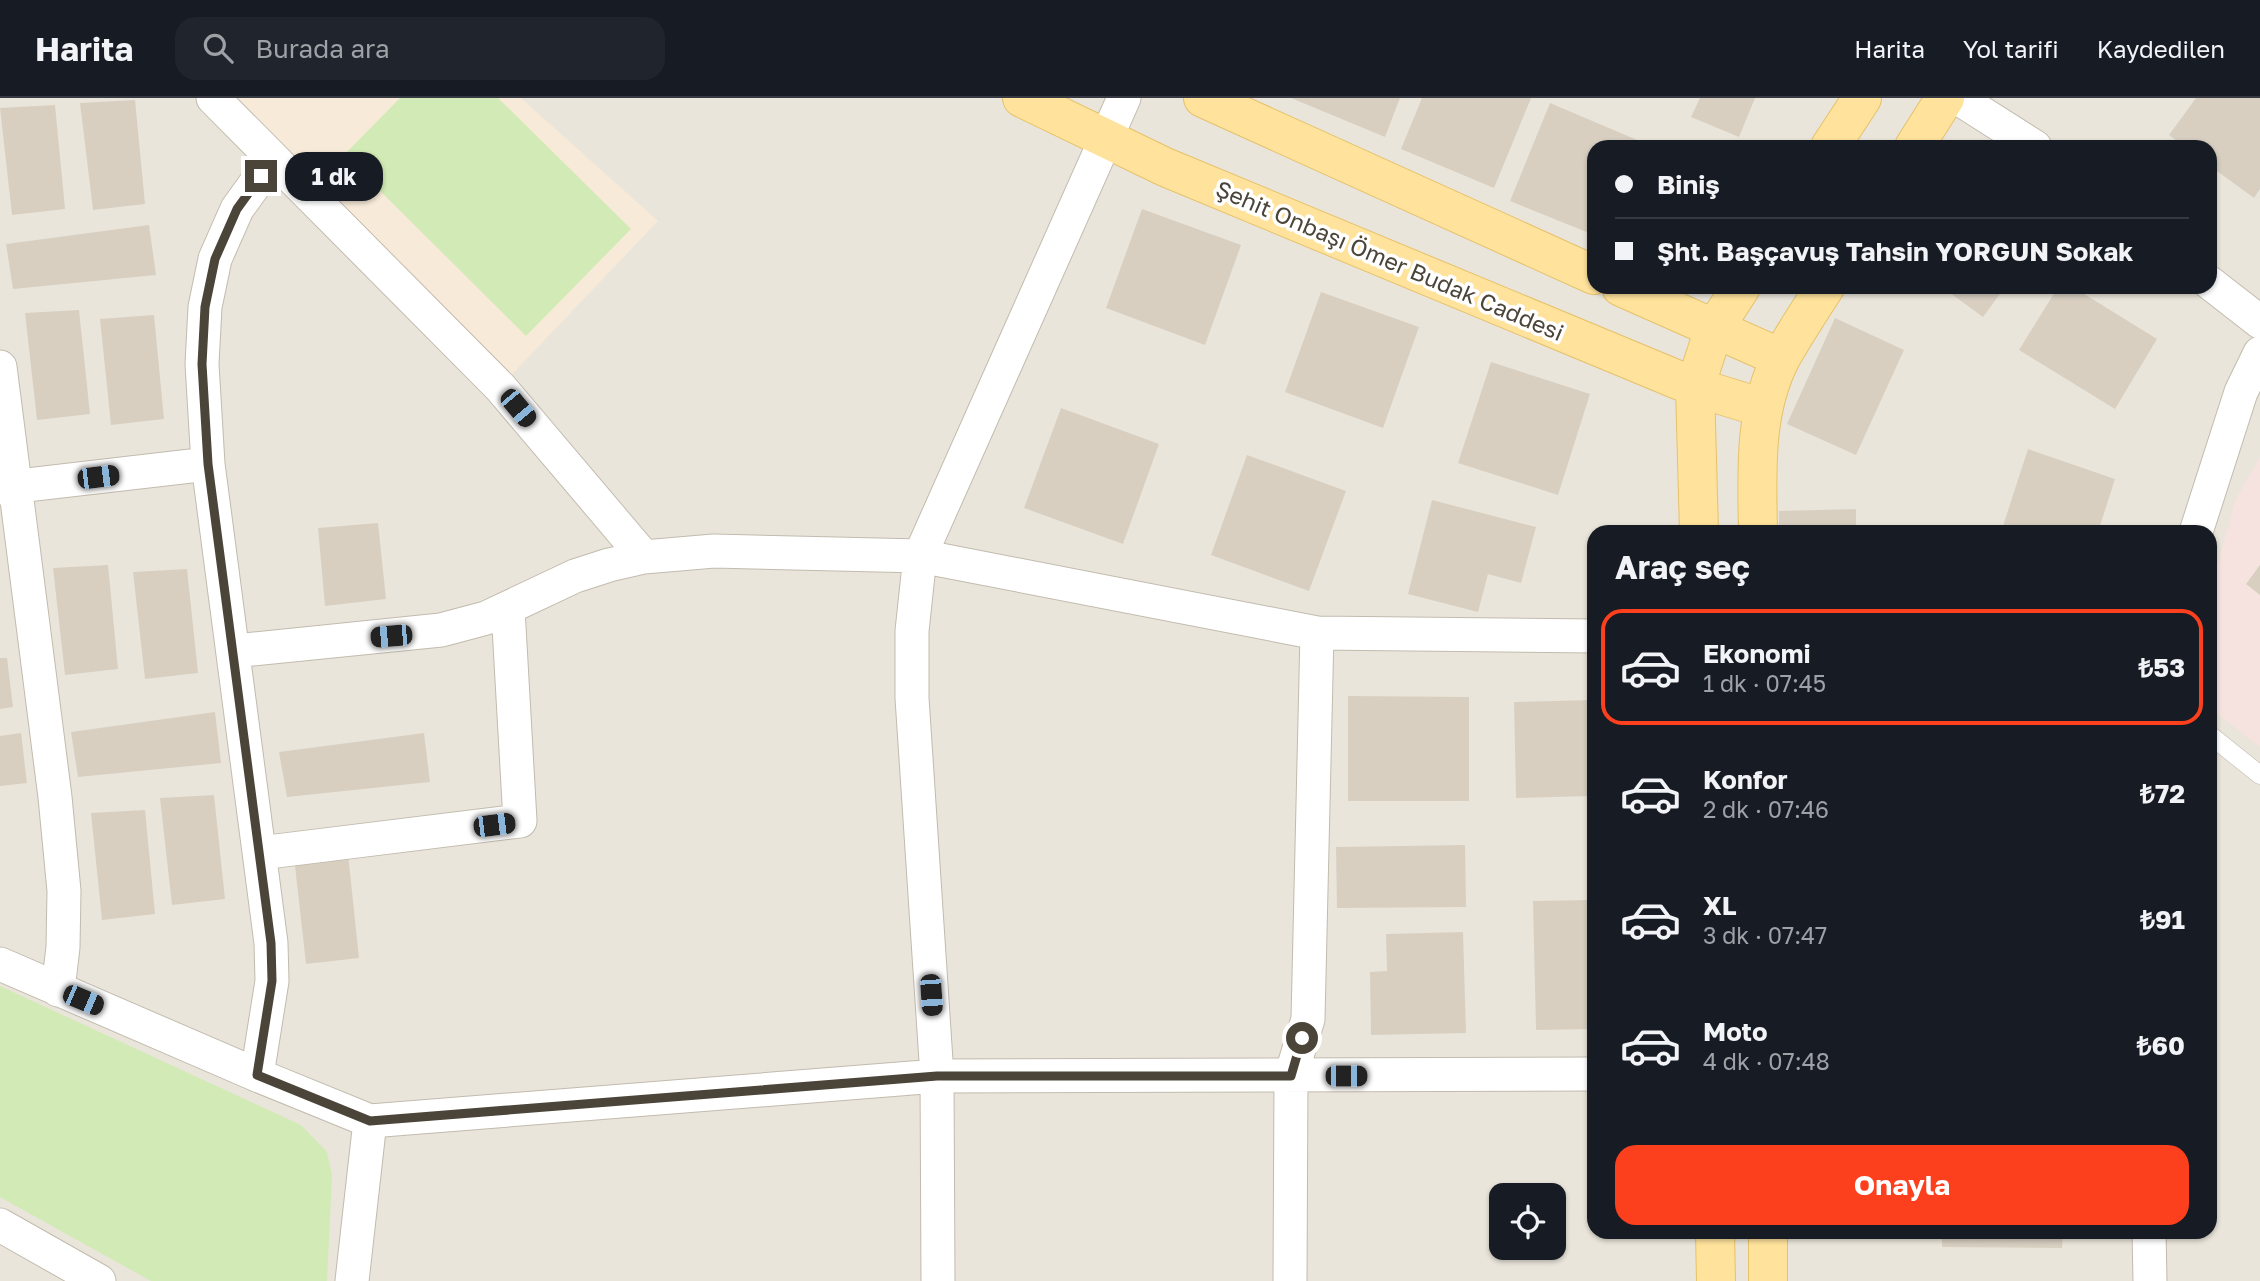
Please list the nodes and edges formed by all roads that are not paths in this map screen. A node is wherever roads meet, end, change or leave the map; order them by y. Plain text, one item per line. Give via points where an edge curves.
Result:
1 (213, 98) edge
2 (1021, 98) edge
3 (1124, 98) edge
4 (1203, 98) edge
5 (1862, 98) edge
6 (1945, 98) edge
7 (1958, 98) edge
8 (1107, 140) junction
9 (1835, 140) edge
10 (1918, 140) edge
11 (2024, 140) edge
12 (273, 159) junction
13 (1587, 272) edge
14 (2217, 289) edge
15 (1636, 294) edge
16 (1736, 294) edge
17 (1821, 294) edge
18 (2260, 322) edge
19 (1714, 329) junction
20 (2260, 353) edge
21 (1781, 358) junction
22 (0, 367) edge
23 (1695, 387) junction
24 (1763, 408) junction
25 (208, 464) junction
26 (8, 487) edge
27 (1699, 525) edge
28 (1758, 525) edge
29 (2198, 525) edge
30 (920, 556) junction
31 (644, 557) junction
32 (508, 609) junction
33 (1317, 633) junction
34 (1587, 636) edge
35 (234, 651) junction
36 (2217, 741) edge
37 (2260, 775) edge
38 (260, 853) junction
39 (0, 964) edge
40 (58, 990) junction
41 (1587, 1074) edge
42 (257, 1075) junction
43 (937, 1076) junction
44 (1291, 1076) junction
45 (370, 1121) junction
46 (0, 1225) edge
47 (1715, 1239) edge
48 (1768, 1239) edge
49 (2149, 1239) edge
50 (99, 1281) edge
51 (352, 1281) edge
52 (938, 1281) edge
53 (1290, 1281) edge
54 (1716, 1281) edge
55 (1768, 1281) edge
56 (2150, 1281) edge

1 - 12 street
2 - 8 main road, Şehit Onbaşı Ömer Budak Caddesi
3 - 8 street
4 - 13 main road
5 - 9 main road
6 - 10 main road
7 - 11 street
8 - 23 main road, Şehit Onbaşı Ömer Budak Caddesi
8 - 30 street
12 - 25 street via 237,209 215,259 205,307 202,364
12 - 31 street via 500,387
14 - 18 street
15 - 19 main road
16 - 19 main road
17 - 21 main road
19 - 21 main road
19 - 23 main road
20 - 29 street via 2241,393
21 - 24 main road
22 - 26 street
23 - 24 main road, Şehit Onbaşı Ömer Budak Caddesi
23 - 27 main road
24 - 28 main road via 1758,443
25 - 26 street
25 - 35 street
26 - 40 street via 55,797 64,891
30 - 31 street via 714,551
30 - 33 street
30 - 43 street via 912,632 912,698
31 - 32 street via 575,576
32 - 35 street via 418,634
32 - 38 street via 520,821
33 - 34 street
33 - 44 street via 1308,1019
35 - 38 street
36 - 37 lane
38 - 42 street via 272,981
39 - 40 street
40 - 42 street
41 - 44 street
42 - 45 street
43 - 44 street
43 - 45 street
43 - 52 street
44 - 53 street
45 - 51 street
46 - 50 street
47 - 54 main road
48 - 55 main road
49 - 56 street

